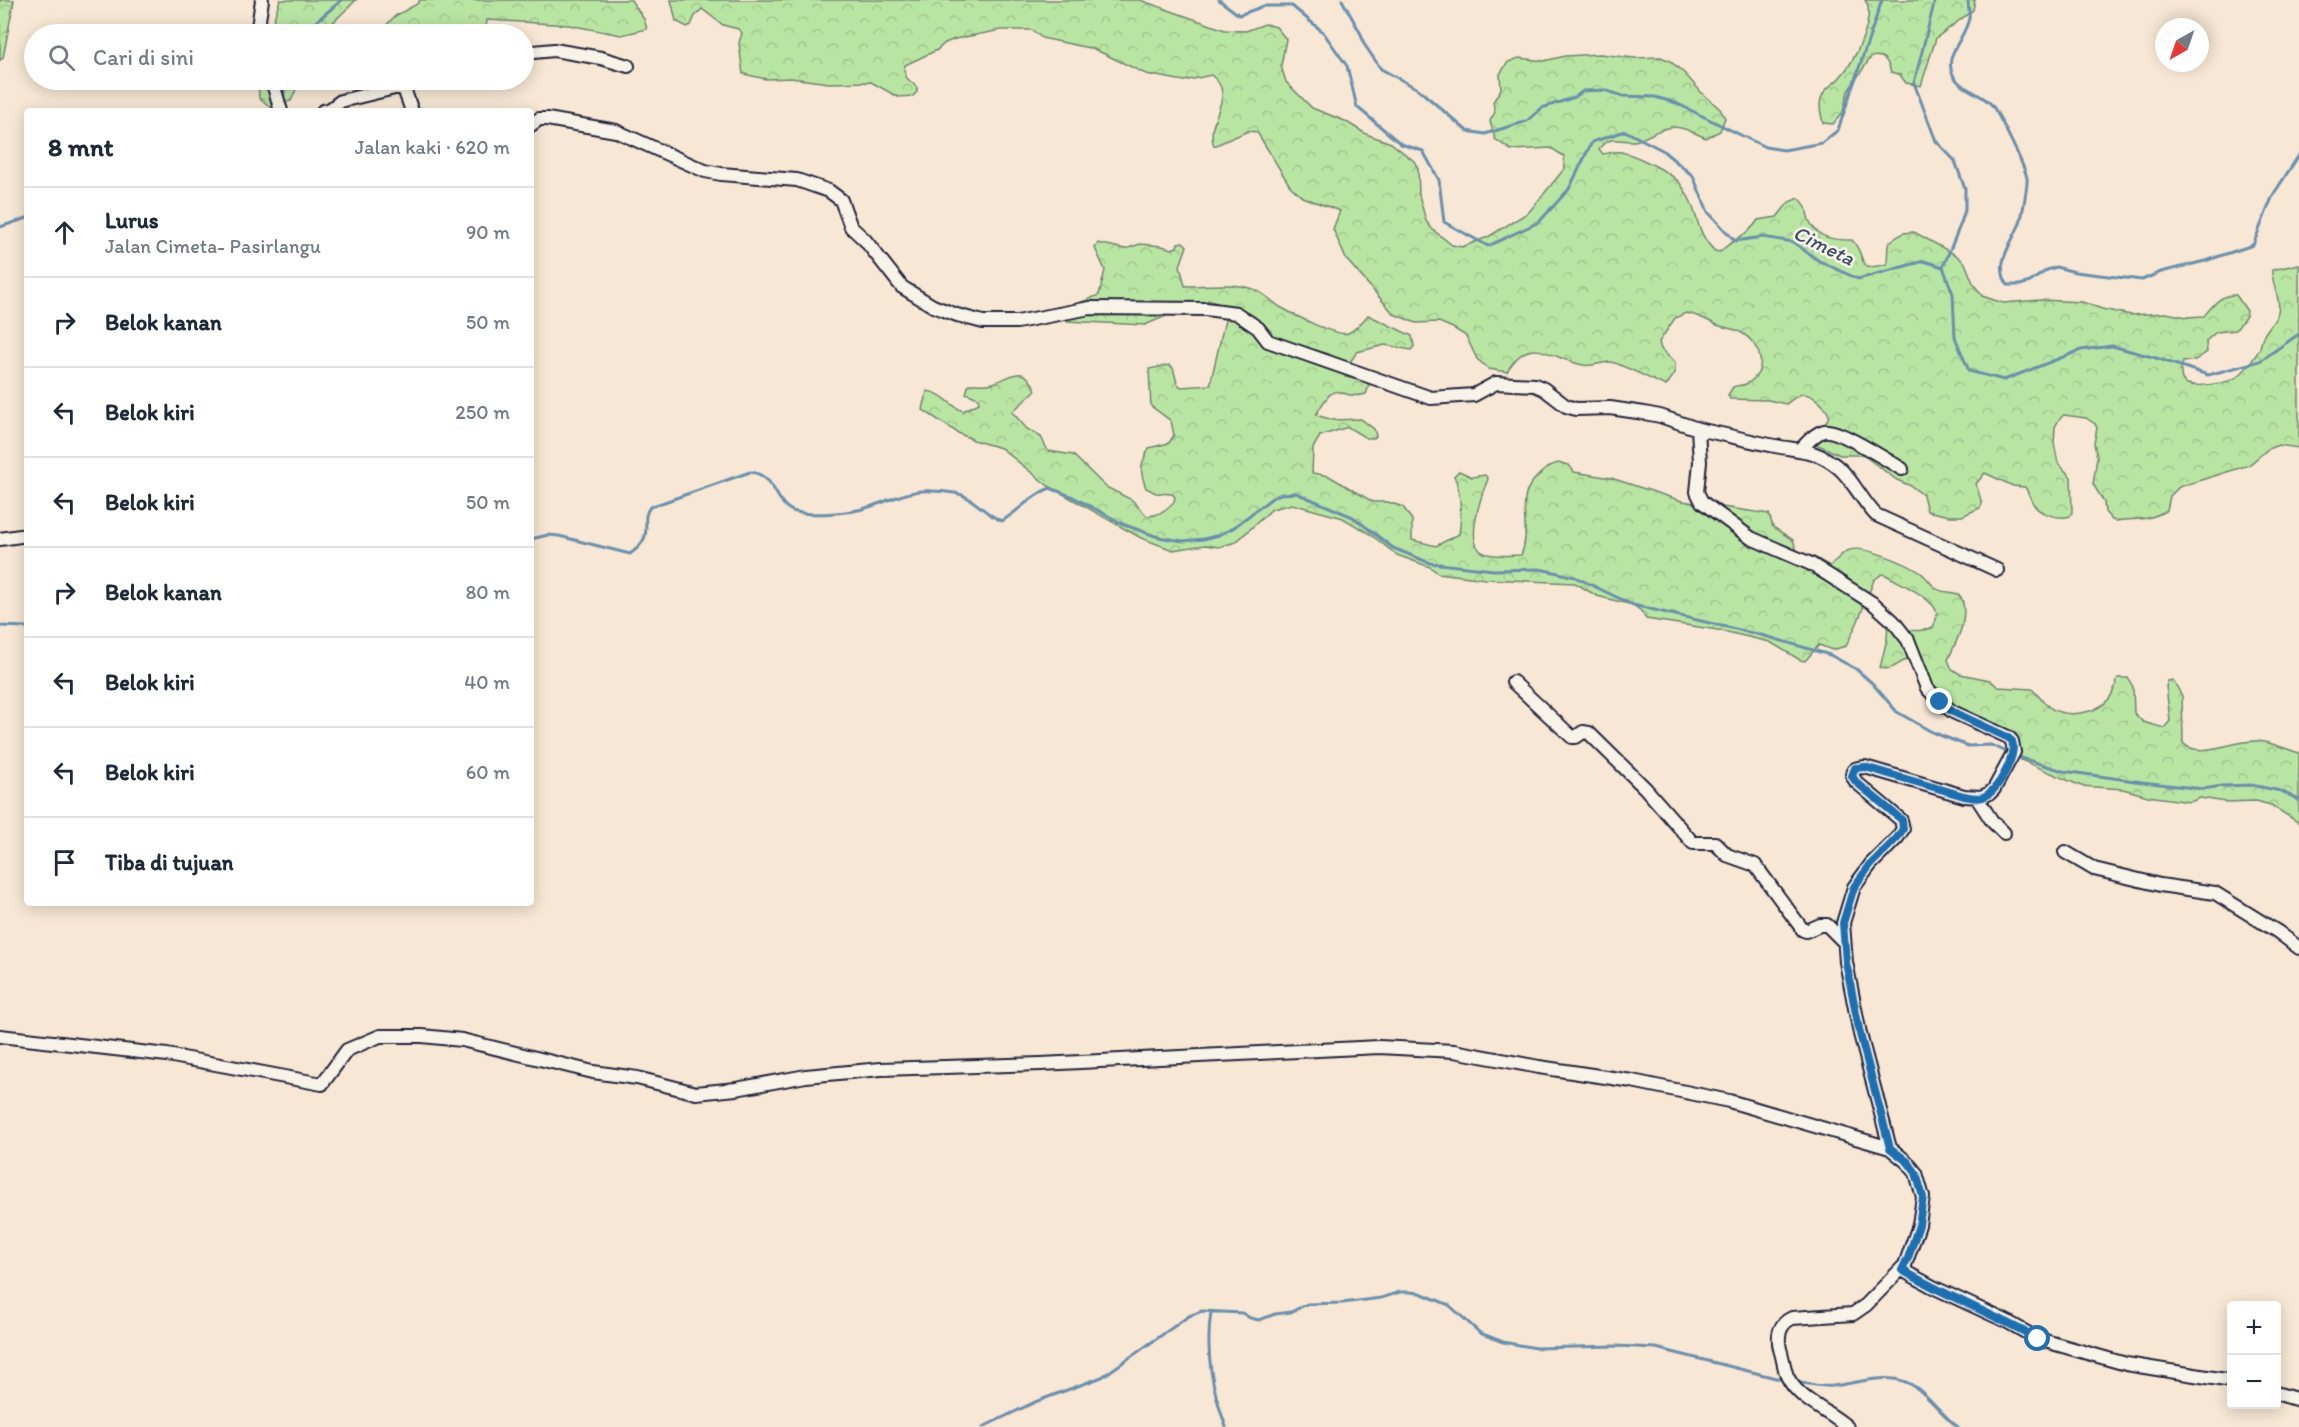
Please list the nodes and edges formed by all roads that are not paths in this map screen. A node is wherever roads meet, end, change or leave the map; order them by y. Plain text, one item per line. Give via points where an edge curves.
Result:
1 (262, 0) edge
2 (258, 24) edge
3 (534, 52) edge
4 (628, 66) dead end
5 (275, 90) edge
6 (380, 90) edge
7 (407, 90) edge
8 (279, 108) edge
9 (332, 108) edge
10 (411, 108) edge
11 (534, 123) edge
12 (1698, 429) junction
13 (1801, 449) junction
14 (1902, 469) dead end
15 (24, 535) edge
16 (0, 538) edge
17 (1997, 570) dead end
18 (1513, 681) dead end
19 (1977, 798) junction
20 (2004, 833) dead end
21 (2065, 852) dead end
22 (1844, 942) junction
23 (2299, 948) edge
24 (0, 1036) edge
25 (1890, 1148) junction
26 (1902, 1270) junction
27 (2227, 1380) edge
28 (2281, 1394) edge
29 (2299, 1400) edge
30 (1847, 1427) edge

1 - 2 street
3 - 4 street via 554,50
5 - 8 street
6 - 9 street via 341,101
7 - 10 street
11 - 12 street via 548,119 616,131 705,171 797,180 819,186 842,200 851,227 902,286 933,306 957,315 1017,322 1090,308 1236,313 1258,328 1268,341 1431,398 1474,395 1496,383 1535,385 1566,406 1644,413
12 - 13 street
12 - 19 street via 1697,492 1702,502 1752,538 1811,564 1874,604 1908,640 1927,688 1940,702 2012,741 2014,752 1994,789
13 - 14 street via 1823,431 1832,432
13 - 17 street via 1829,460 1841,470 1876,515
15 - 16 street
18 - 22 street via 1572,737 1589,733 1693,843 1716,843 1727,855 1755,865 1803,930 1827,925
19 - 20 street
19 - 22 street via 1865,767 1855,768 1852,776 1856,782 1902,820 1903,829 1854,887 1843,923
21 - 23 street via 2094,868 2160,885 2215,893
22 - 25 street via 1860,1034
24 - 25 street via 167,1055 322,1084 347,1050 380,1036 422,1036 462,1040 696,1093 881,1069 1425,1048 1483,1055 1729,1101
25 - 26 street via 1916,1173 1923,1197 1919,1225
26 - 27 street via 2038,1339 2126,1364
26 - 30 street via 1853,1314 1792,1318 1780,1330 1779,1345 1791,1382 1809,1401
28 - 29 street

